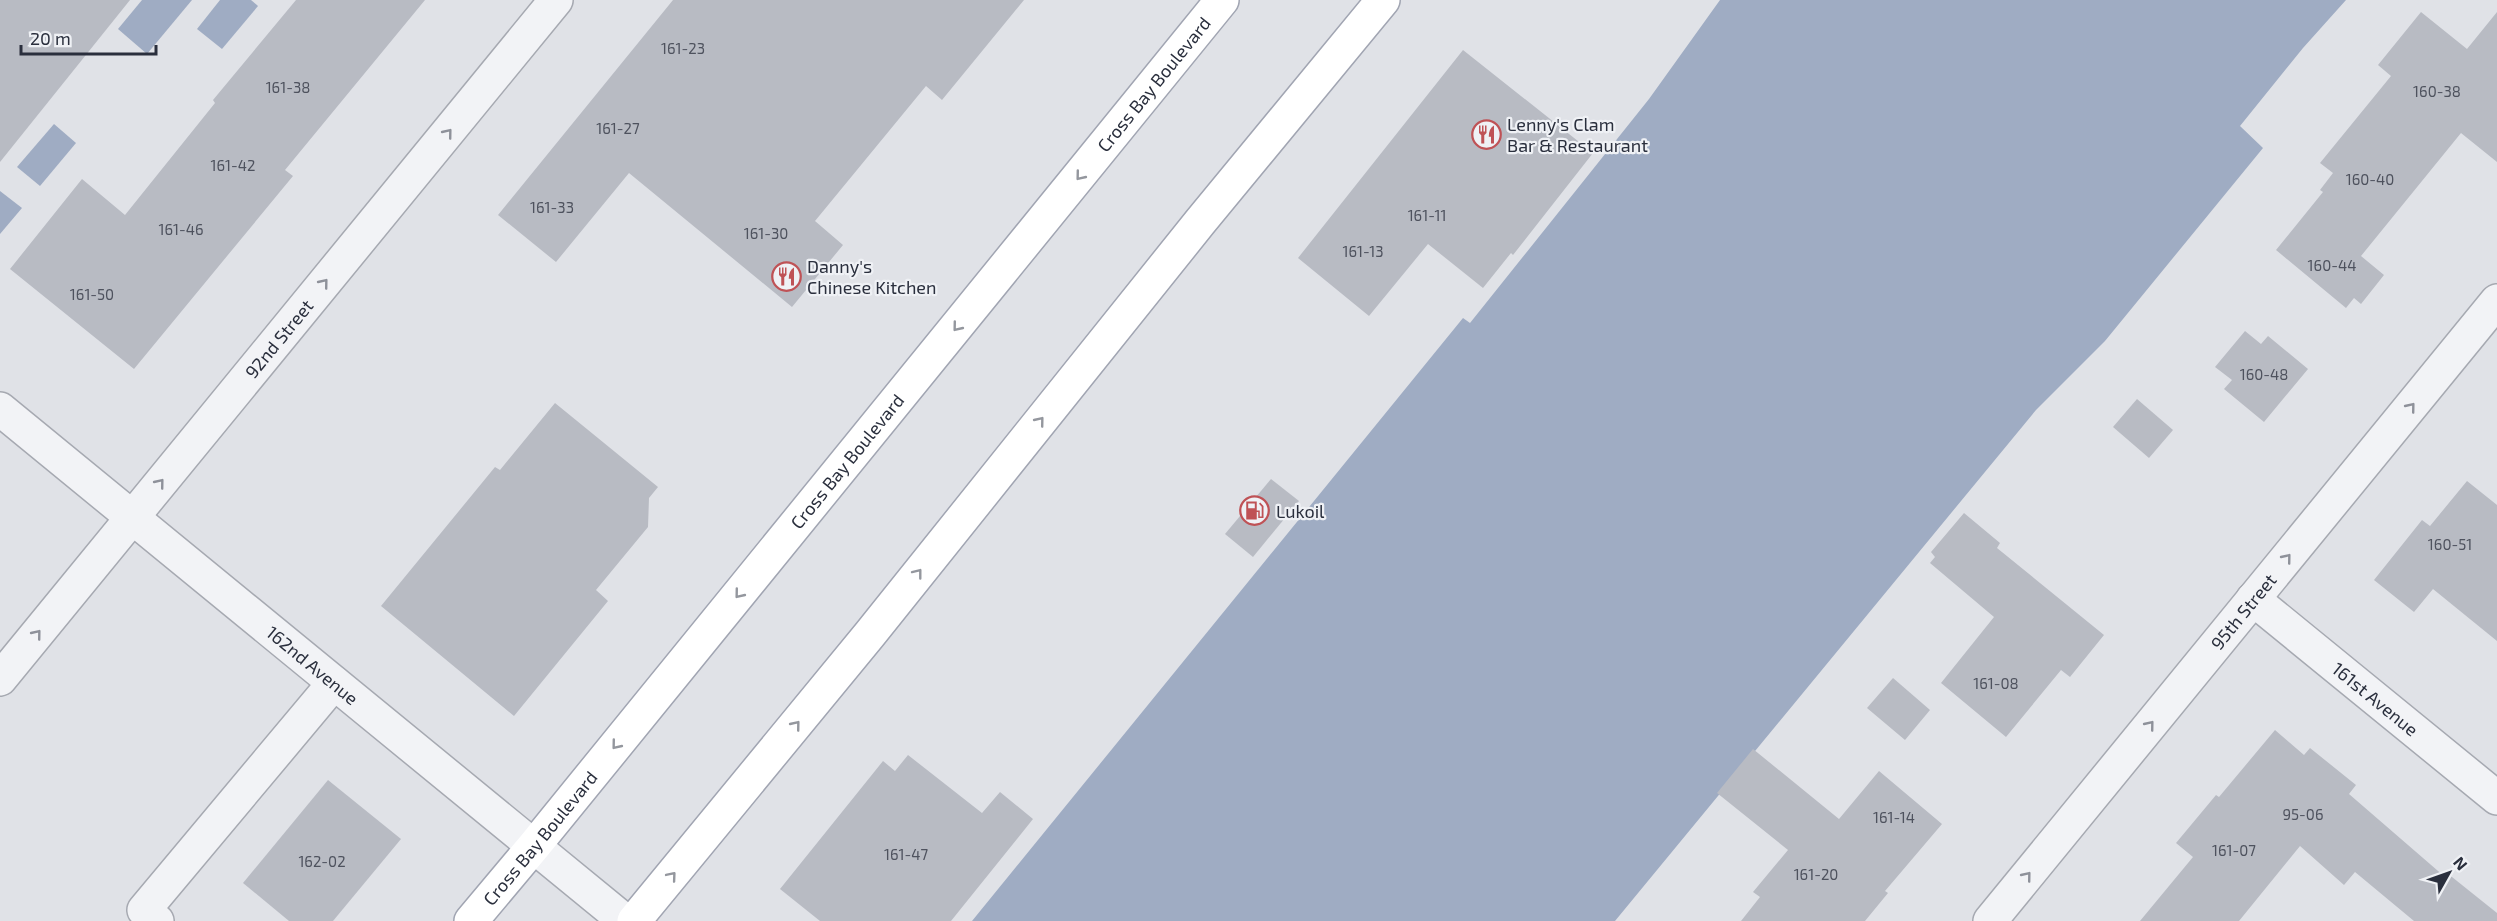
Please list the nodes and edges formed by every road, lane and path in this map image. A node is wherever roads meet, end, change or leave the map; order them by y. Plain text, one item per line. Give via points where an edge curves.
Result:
1 (556, 0) edge
2 (1222, 0) edge
3 (1383, 0) edge
4 (2497, 301) edge
5 (0, 409) edge
6 (132, 517) junction
7 (2253, 599) junction
8 (0, 679) edge
9 (334, 682) junction
10 (2497, 798) edge
11 (534, 846) junction
12 (145, 917) edge
13 (471, 921) edge
14 (625, 921) edge
15 (634, 921) edge
16 (1990, 921) edge

6 -> 1 street, 92nd Street
2 -> 11 main road, Cross Bay Boulevard
15 -> 3 main road
7 -> 4 street, 95th Street
5 - 6 street, 162nd Avenue
8 -> 6 street, 92nd Street
6 - 9 street, 162nd Avenue
7 - 10 street, 161st Avenue
16 -> 7 street, 95th Street
9 - 11 street, 162nd Avenue
9 - 12 street
11 - 13 main road, Cross Bay Boulevard
11 - 14 street, 162nd Avenue

